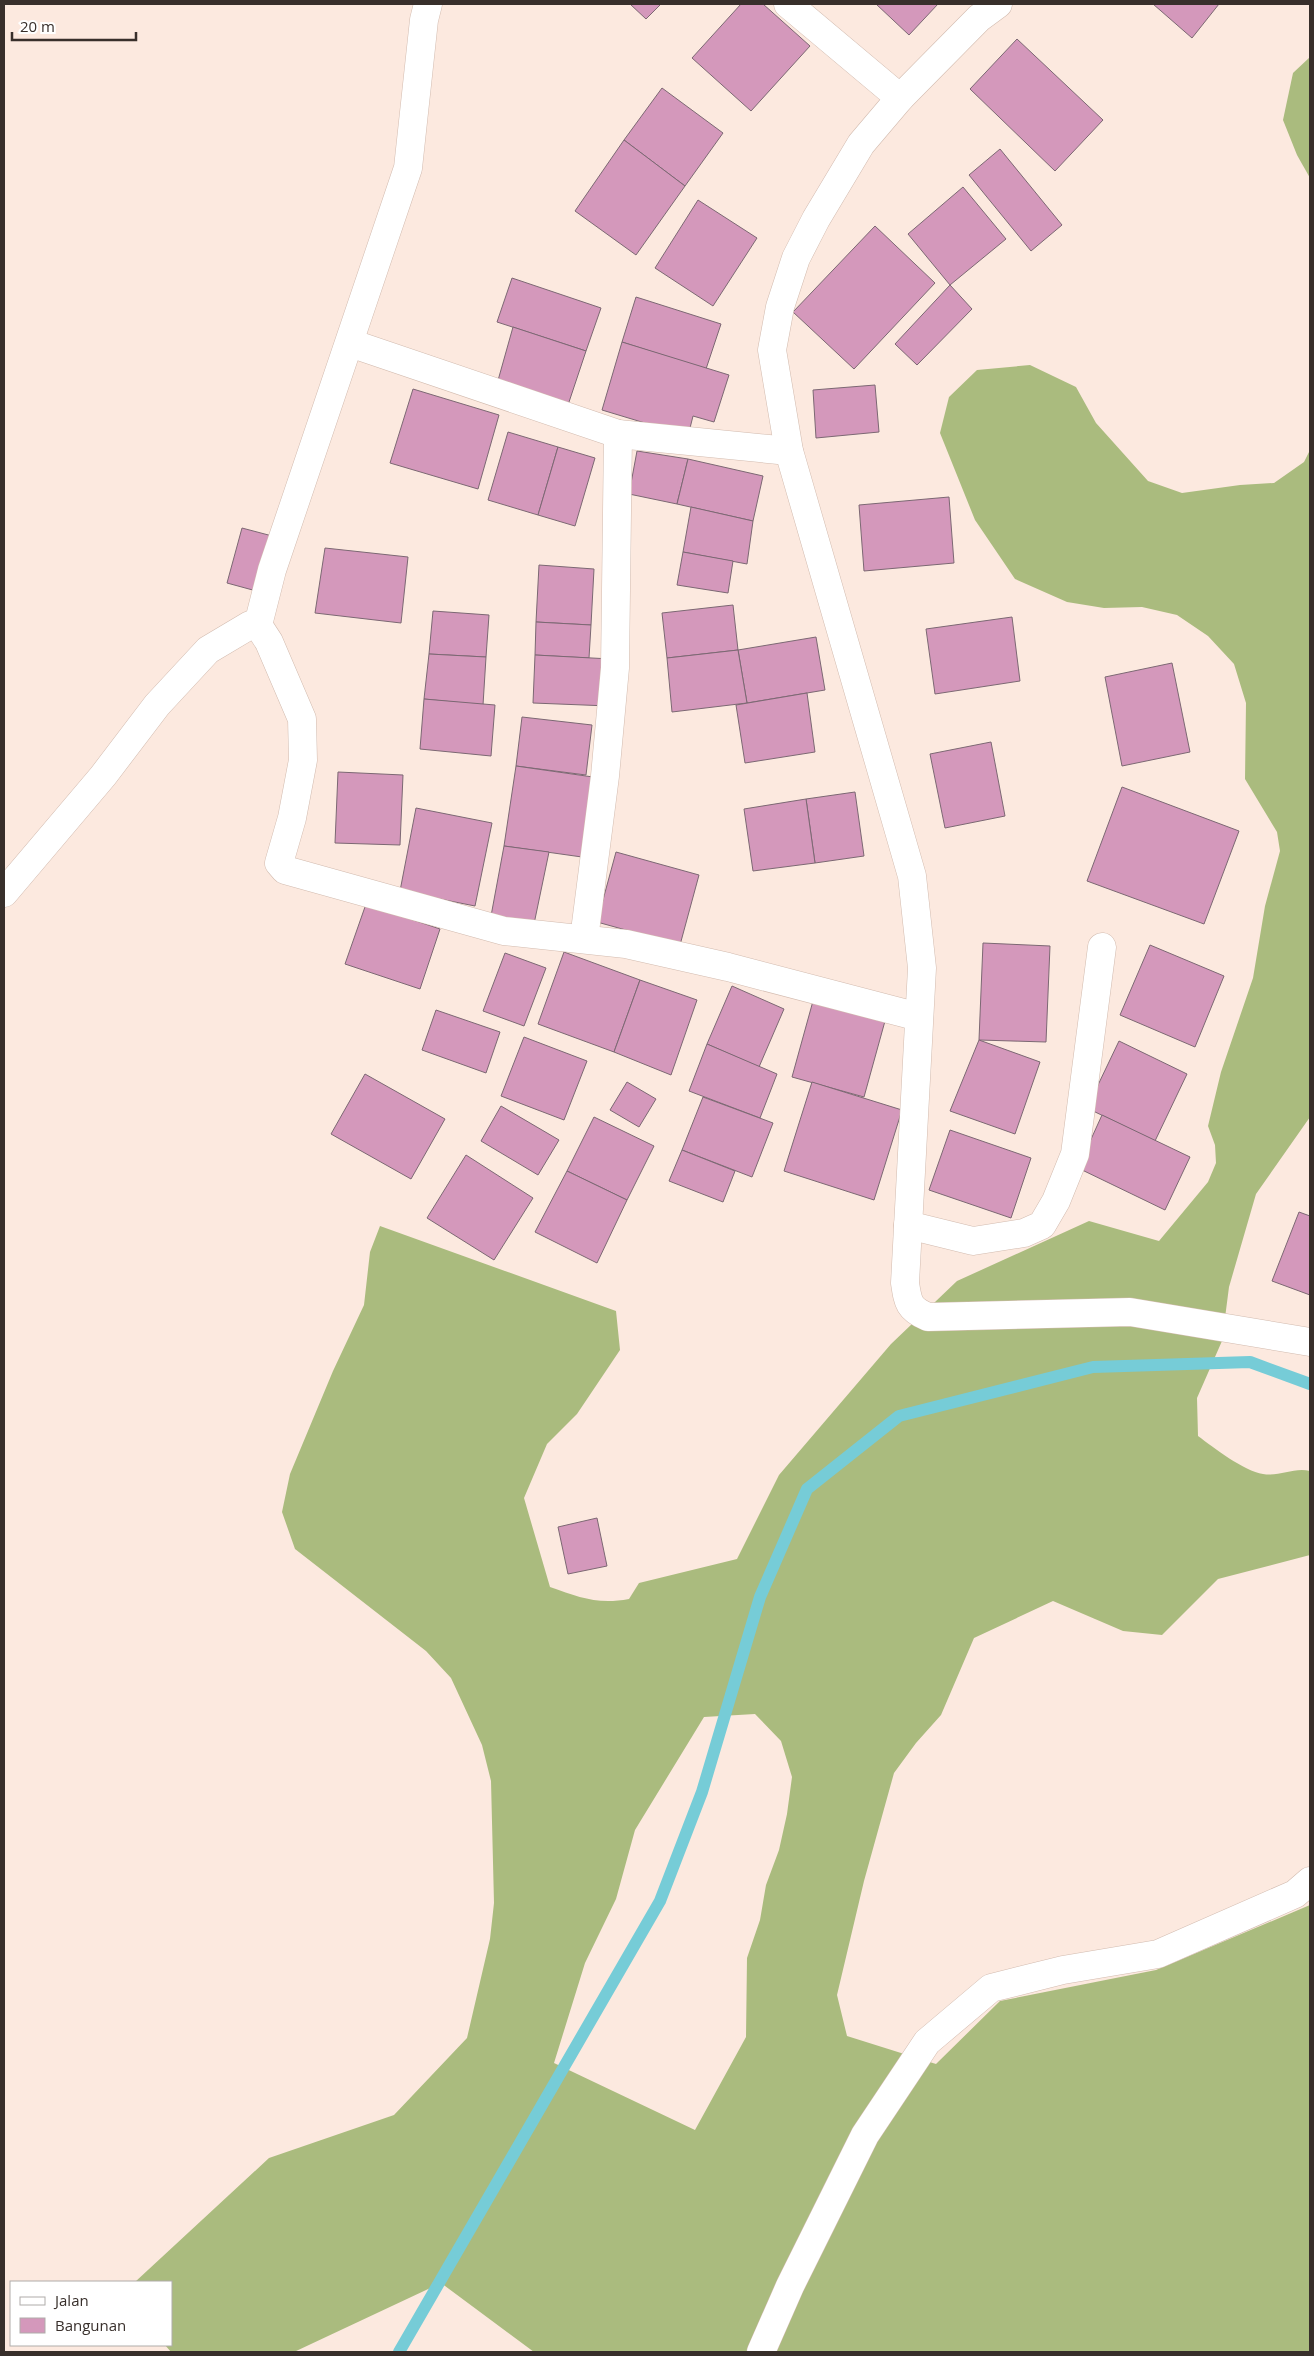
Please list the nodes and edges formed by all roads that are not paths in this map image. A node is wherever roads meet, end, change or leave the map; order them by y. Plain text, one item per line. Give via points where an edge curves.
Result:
1 (428, 4) edge
2 (788, 4) edge
3 (998, 4) edge
4 (900, 98) junction
5 (350, 343) junction
6 (618, 434) junction
7 (789, 451) junction
8 (258, 625) junction
9 (4, 892) edge
10 (584, 939) junction
11 (1102, 947) dead end
12 (919, 1017) junction
13 (908, 1225) junction
14 (1310, 1342) edge
15 (1310, 1882) edge
16 (762, 2352) edge

1 - 5 street via 408,168
2 - 4 street
3 - 4 street via 979,18
4 - 7 street via 861,144 816,219 796,258 780,307 772,350
5 - 6 street
5 - 8 street via 272,570
6 - 7 street
6 - 10 street via 615,668
7 - 12 street via 912,876 922,968
8 - 9 street via 250,625 208,650 157,705
8 - 10 street via 276,657 302,719 303,760 292,818 279,859 281,867 504,931
10 - 12 street via 626,944 728,967
11 - 13 street via 1075,1154 1056,1201 1042,1224 1024,1233 973,1241
12 - 13 street
13 - 14 street via 905,1283 908,1301 916,1312 928,1317 1130,1312
15 - 16 street via 1295,1894 1158,1954 1062,1970 991,1988 927,2042 866,2135 790,2286

